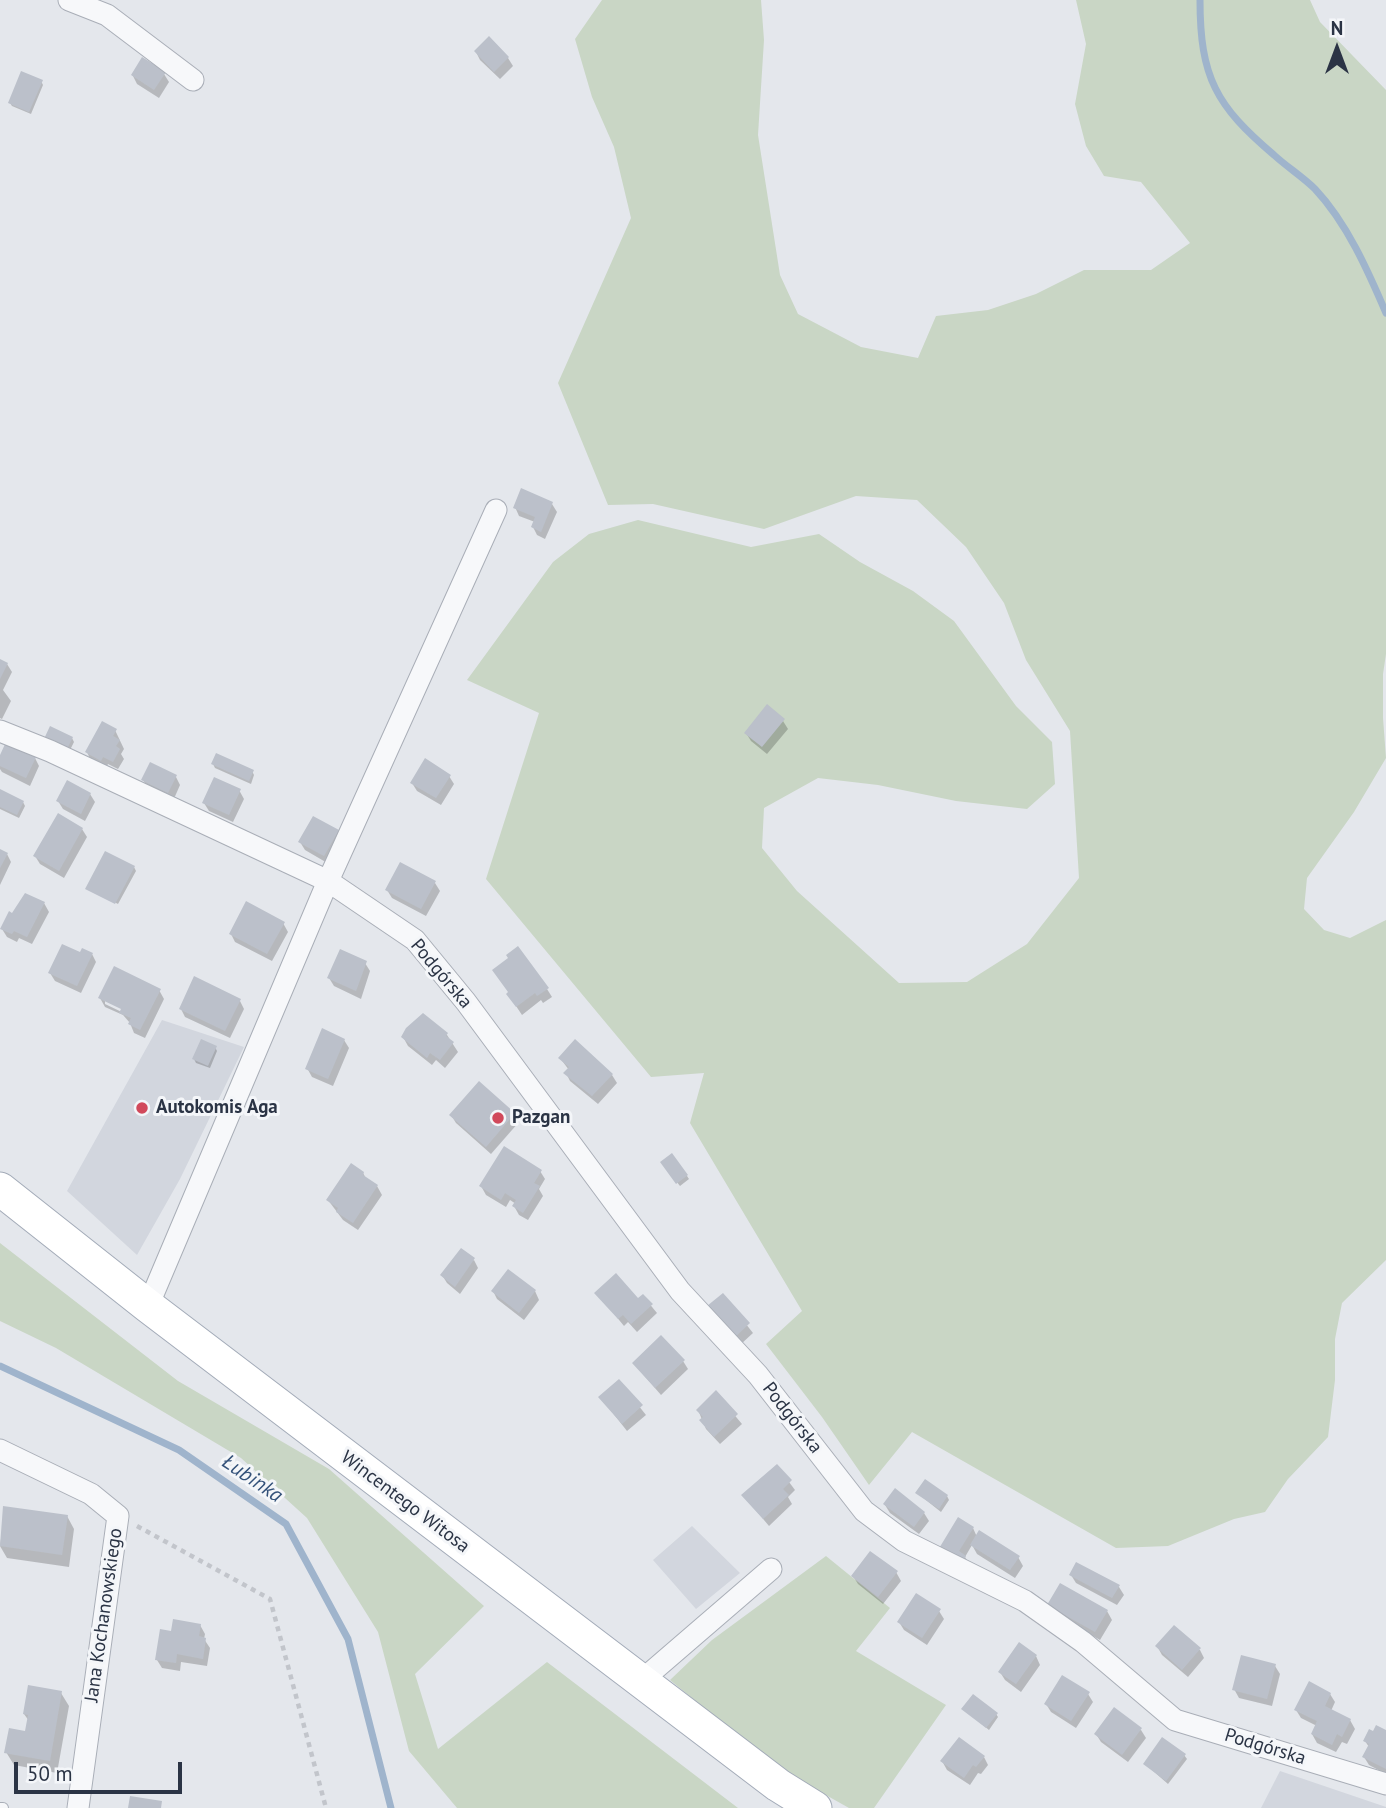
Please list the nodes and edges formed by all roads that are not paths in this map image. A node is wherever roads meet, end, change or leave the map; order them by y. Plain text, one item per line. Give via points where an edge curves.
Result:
1 (69, 0) edge
2 (193, 80) dead end
3 (496, 510) dead end
4 (0, 731) edge
5 (328, 881) junction
6 (0, 1189) edge
7 (148, 1306) junction
8 (0, 1450) edge
9 (771, 1569) dead end
10 (641, 1681) junction
11 (1386, 1784) edge
12 (78, 1808) edge
13 (815, 1808) edge

1 - 2 street via 107,15
3 - 5 street
4 - 5 street, Podgórska
5 - 7 street
5 - 11 street, Podgórska via 415,940 680,1291 758,1375 864,1511 904,1541 1025,1601 1083,1642 1175,1720
6 - 7 main road, Wincentego Witosa
7 - 10 main road, Wincentego Witosa
8 - 12 street, Jana Kochanowskiego via 91,1494 118,1516
9 - 10 street
10 - 13 main road, Wincentego Witosa

